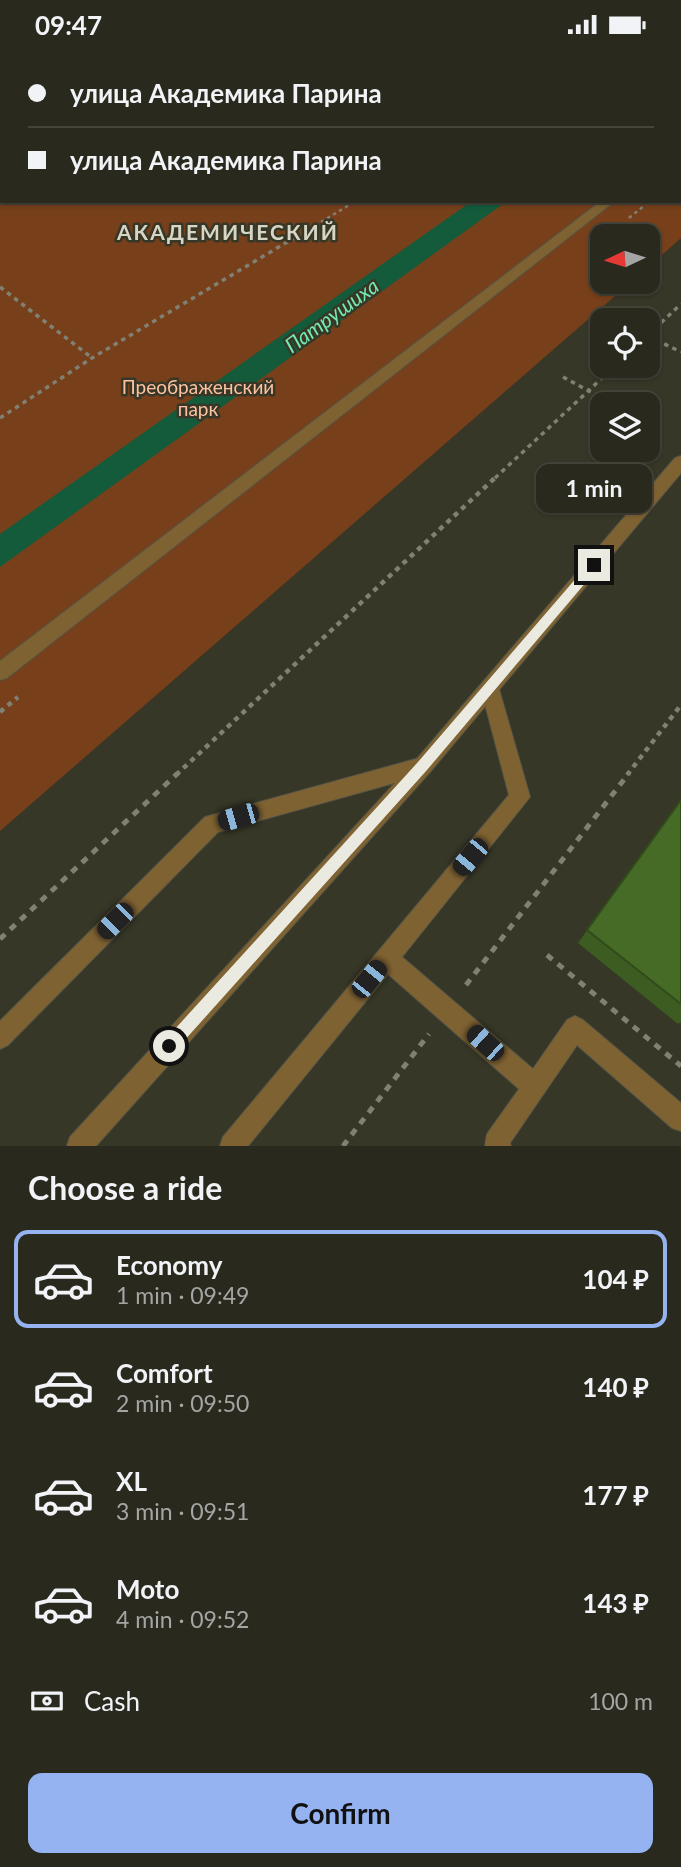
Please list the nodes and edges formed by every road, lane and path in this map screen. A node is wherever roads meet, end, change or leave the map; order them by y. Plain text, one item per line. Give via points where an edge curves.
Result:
1 (353, 203) edge
2 (606, 203) edge
3 (0, 287) edge
4 (681, 304) edge
5 (660, 324) edge
6 (660, 341) edge
7 (681, 352) edge
8 (92, 358) junction
9 (563, 377) dead end
10 (602, 378) edge
11 (588, 391) junction
12 (0, 418) edge
13 (681, 462) edge
14 (0, 672) edge
15 (490, 689) junction
16 (681, 705) edge
17 (423, 766) junction
18 (0, 939) edge
19 (547, 955) dead end
20 (386, 958) junction
21 (448, 1009) junction
22 (0, 1037) edge
23 (681, 1066) edge
24 (535, 1087) junction
25 (681, 1119) edge
26 (79, 1146) edge
27 (232, 1146) edge
28 (343, 1146) edge
29 (499, 1146) edge

1 - 8 path
2 - 14 street
3 - 8 path
4 - 5 path
6 - 7 path
8 - 12 path
9 - 11 path
10 - 11 path
11 - 18 path
13 - 15 street
15 - 17 street
15 - 20 street via 520,797
16 - 21 path
17 - 22 street via 212,824
17 - 26 street
19 - 23 path
20 - 21 street
20 - 27 street
21 - 24 street
21 - 28 path
24 - 25 street via 575,1028
24 - 29 street via 496,1143

